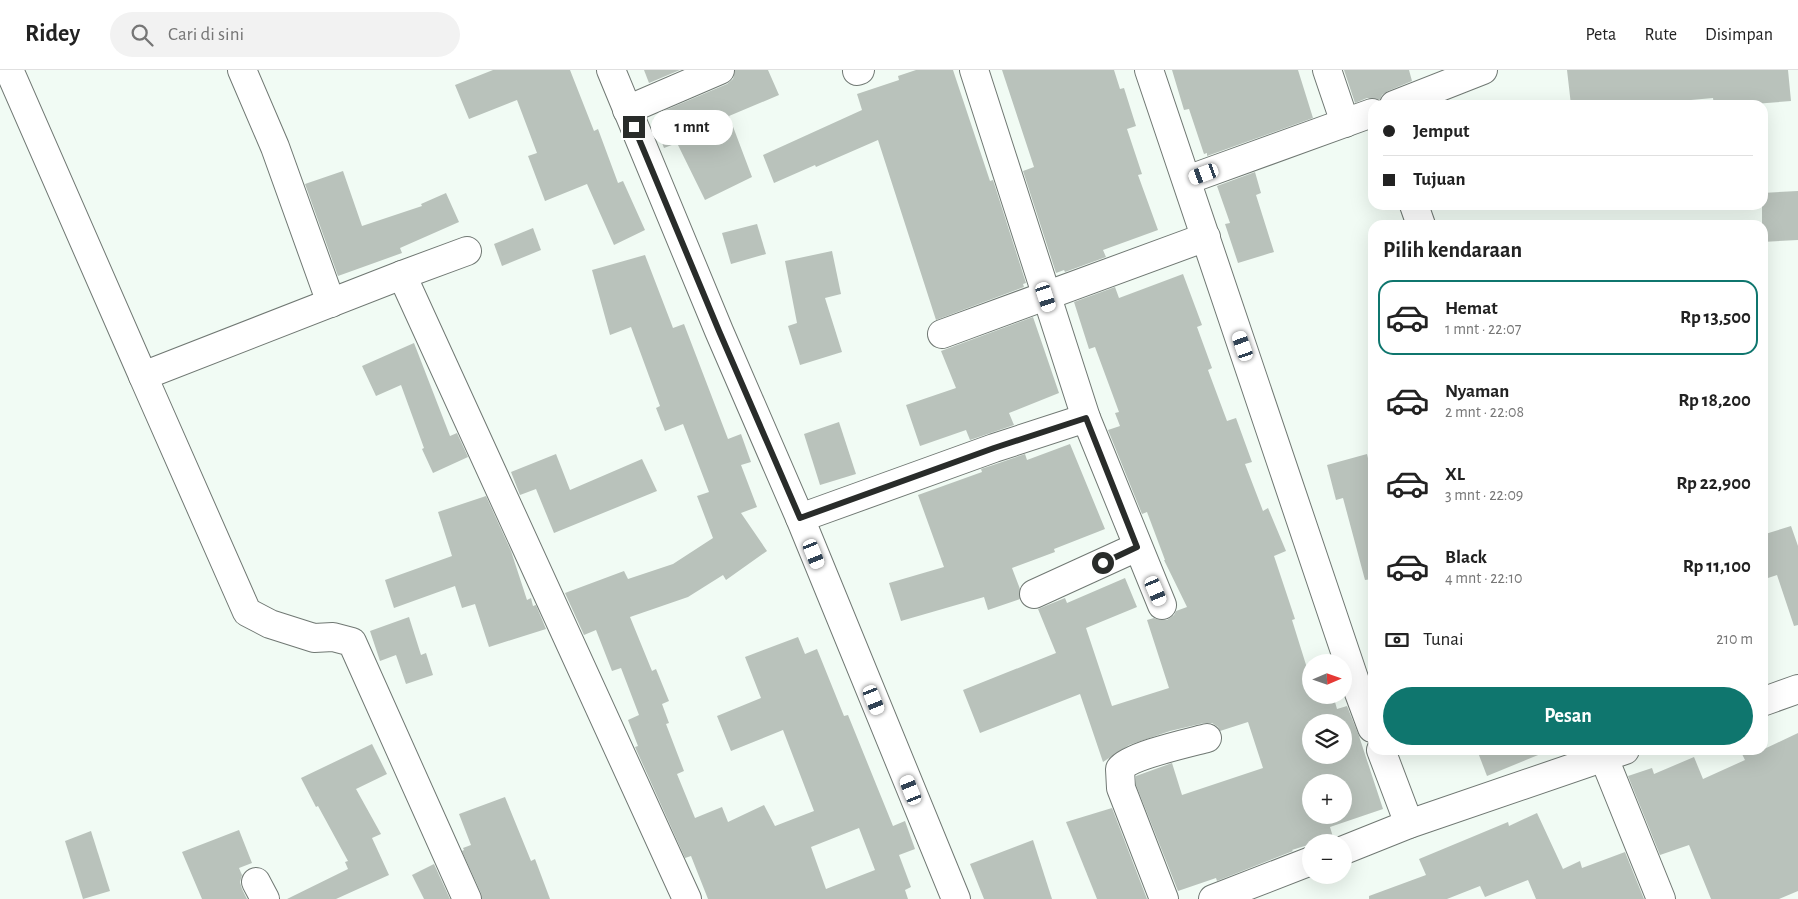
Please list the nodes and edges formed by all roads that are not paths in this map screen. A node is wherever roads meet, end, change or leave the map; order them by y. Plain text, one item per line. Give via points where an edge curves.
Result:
1 (242, 70) edge
2 (611, 70) edge
3 (720, 70) edge
4 (974, 70) edge
5 (1149, 70) edge
6 (1327, 70) edge
7 (1483, 70) edge
8 (10, 72) dead end
9 (1407, 100) edge
10 (627, 110) junction
11 (1368, 114) edge
12 (1345, 123) junction
13 (1187, 180) junction
14 (1206, 237) junction
15 (467, 251) dead end
16 (402, 274) junction
17 (1046, 297) junction
18 (331, 303) junction
19 (942, 334) dead end
20 (143, 376) junction
21 (1086, 418) junction
22 (800, 518) junction
23 (1137, 547) junction
24 (1034, 594) dead end
25 (1162, 605) dead end
26 (1798, 690) edge
27 (1768, 700) edge
28 (1368, 717) edge
29 (1207, 738) dead end
30 (1383, 755) edge
31 (1612, 755) edge
32 (1615, 755) edge
33 (1409, 824) junction
34 (1352, 847) edge
35 (1302, 864) edge
36 (467, 899) edge
37 (687, 899) edge
38 (956, 899) edge
39 (1164, 899) edge
40 (1213, 899) edge
41 (1661, 899) edge

1 - 18 street via 275,147
2 - 10 street
3 - 10 street
4 - 17 street
5 - 13 street
6 - 12 street
7 - 9 street
8 - 20 street
10 - 22 street
11 - 12 street
12 - 13 street
13 - 14 street
14 - 17 street
14 - 28 street
15 - 16 street
16 - 18 street
16 - 37 street
17 - 19 street
17 - 21 street
18 - 20 street
20 - 36 street via 246,612 270,624 314,638 334,637 352,642
21 - 22 street
21 - 23 street
22 - 38 street
23 - 24 street
23 - 25 street
26 - 27 street
29 - 39 street via 1140,757 1120,769 1121,788
30 - 33 street
31 - 33 street
32 - 41 street
33 - 34 street
35 - 40 street

